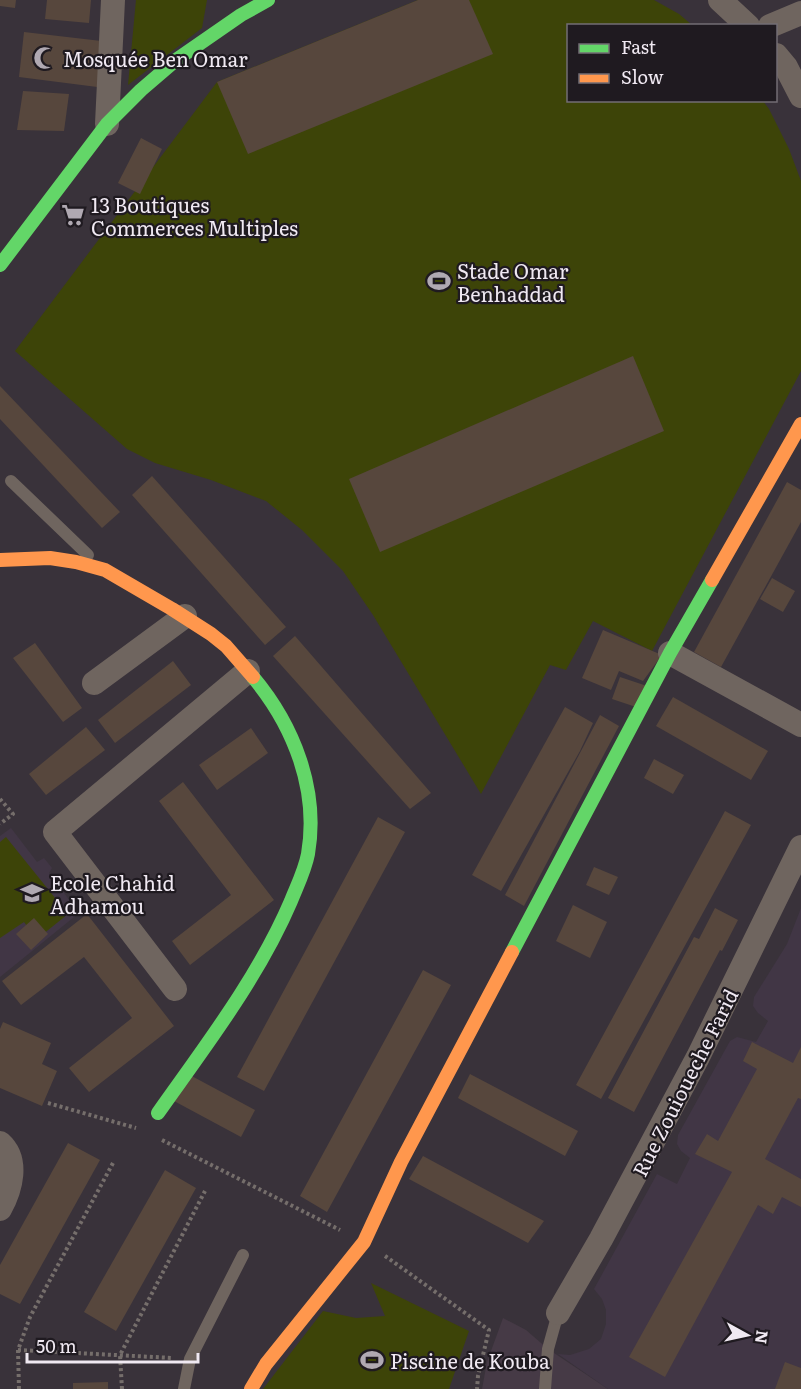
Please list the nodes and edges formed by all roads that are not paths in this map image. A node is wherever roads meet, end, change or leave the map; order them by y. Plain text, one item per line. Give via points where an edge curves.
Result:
1 (113, 0) edge
2 (239, 0) edge
3 (268, 0) edge
4 (720, 0) edge
5 (801, 13) edge
6 (241, 15) junction
7 (746, 24) edge
8 (775, 24) edge
9 (777, 56) edge
10 (801, 96) edge
11 (106, 124) junction
12 (0, 265) edge
13 (801, 424) edge
14 (11, 481) dead end
15 (0, 560) edge
16 (101, 568) junction
17 (185, 616) junction
18 (670, 653) junction
19 (248, 671) junction
20 (94, 683) dead end
21 (801, 725) edge
22 (801, 847) edge
23 (175, 989) dead end
24 (158, 1113) road end
25 (0, 1143) edge
26 (0, 1209) edge
27 (243, 1255) dead end
28 (558, 1314) joint
29 (184, 1389) edge
30 (251, 1389) edge
31 (545, 1389) edge

1 - 11 street
2 - 6 lane
3 - 6 street
4 - 7 street
5 - 8 street
6 - 11 street via 176,60
9 - 10 street
11 - 12 street
13 - 18 street
14 - 16 lane
15 - 16 street via 45,559
16 - 17 street
17 - 19 street via 222,642
17 - 20 street
18 - 21 street
18 - 30 street via 401,1162 364,1242 266,1364
19 - 23 street via 55,832
19 - 24 street via 276,707 296,748 307,784 311,817 308,855 272,942
22 - 28 street, Rue Zouioueche Farid via 698,1057
25 - 26 street via 11,1163 11,1179
27 - 29 lane via 190,1359
28 - 31 lane via 548,1349

